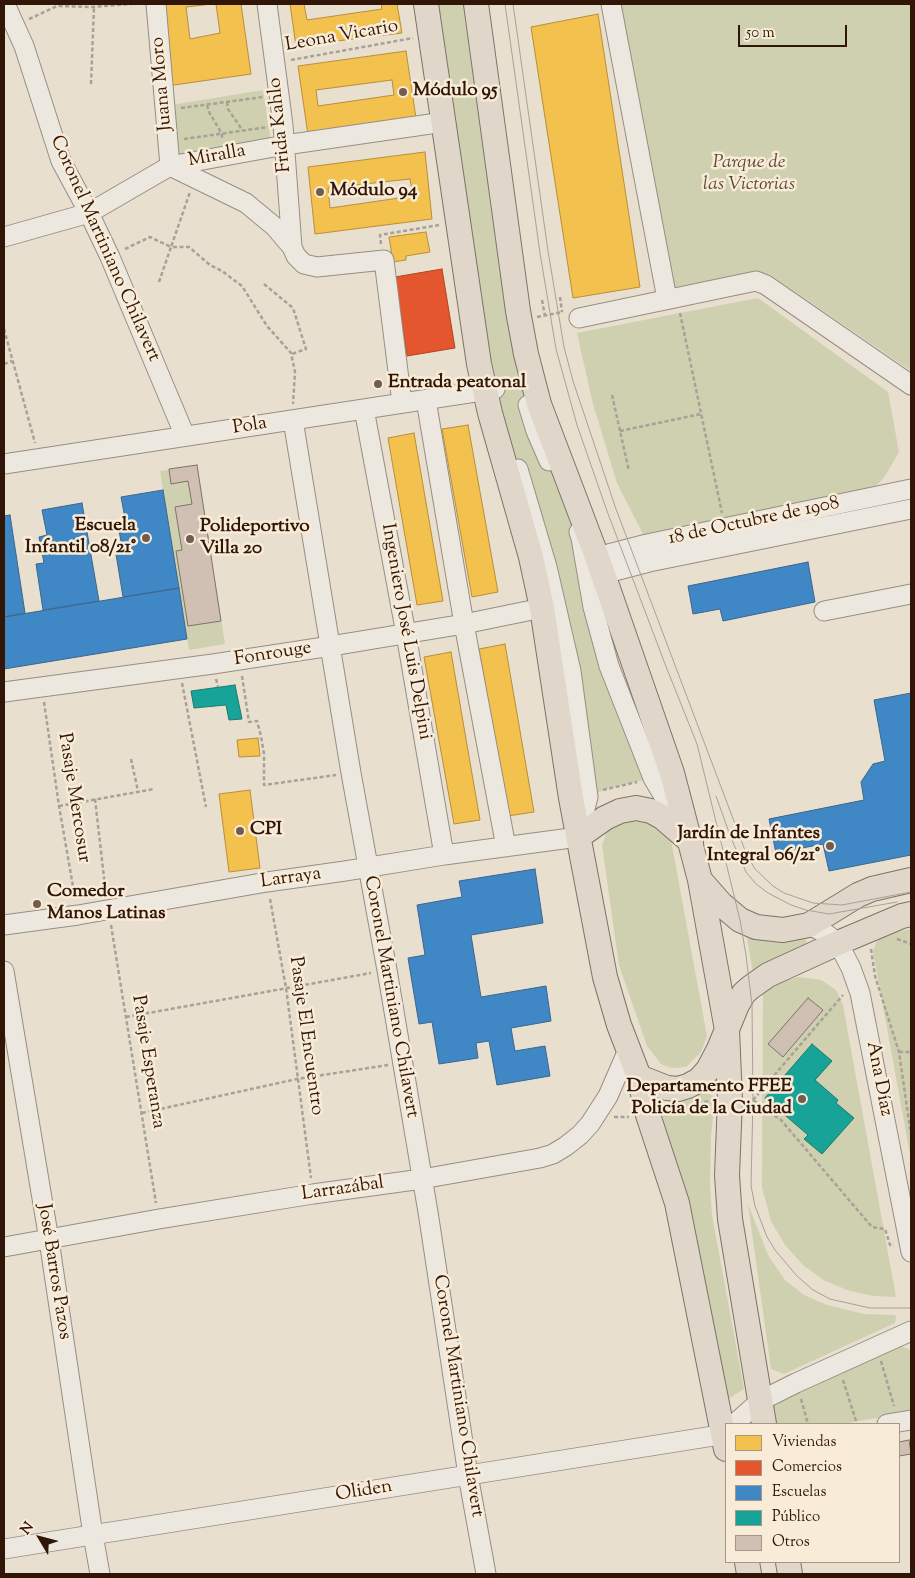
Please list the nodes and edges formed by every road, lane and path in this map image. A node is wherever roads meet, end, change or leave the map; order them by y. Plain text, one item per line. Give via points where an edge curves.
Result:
1 (5, 4) edge
2 (132, 4) edge
3 (156, 4) edge
4 (267, 4) edge
5 (426, 4) edge
6 (437, 4) edge
7 (465, 4) edge
8 (476, 4) edge
9 (611, 4) edge
10 (92, 6) edge
11 (15, 24) junction
12 (433, 47) junction
13 (274, 63) junction
14 (91, 84) dead end
15 (279, 95) junction
16 (227, 102) junction
17 (207, 105) junction
18 (166, 110) junction
19 (444, 122) junction
20 (283, 125) junction
21 (243, 131) junction
22 (222, 134) junction
23 (168, 141) junction
24 (285, 145) junction
25 (224, 156) junction
26 (170, 166) junction
27 (195, 178) junction
28 (89, 213) junction
29 (460, 232) junction
30 (4, 237) edge
31 (292, 246) junction
32 (171, 247) junction
33 (110, 256) junction
34 (384, 260) junction
35 (158, 282) dead end
36 (264, 284) dead end
37 (560, 297) dead end
38 (672, 298) junction
39 (542, 300) dead end
40 (571, 315) joint
41 (545, 316) dead end
42 (4, 329) edge
43 (12, 362) junction
44 (4, 364) edge
45 (295, 372) junction
46 (911, 385) edge
47 (490, 390) junction
48 (612, 394) dead end
49 (426, 400) junction
50 (402, 403) junction
51 (364, 409) junction
52 (701, 414) junction
53 (293, 420) junction
54 (620, 431) junction
55 (185, 436) junction
56 (39, 458) junction
57 (4, 464) edge
58 (629, 471) dead end
59 (911, 489) edge
60 (911, 509) edge
61 (725, 528) junction
62 (600, 566) junction
63 (911, 594) edge
64 (542, 608) junction
65 (824, 611) dead end
66 (464, 624) junction
67 (406, 634) junction
68 (331, 646) junction
69 (240, 660) junction
70 (179, 668) junction
71 (41, 686) junction
72 (4, 692) edge
73 (131, 759) dead end
74 (351, 773) junction
75 (653, 778) junction
76 (154, 789) dead end
77 (138, 792) junction
78 (588, 797) junction
79 (95, 799) junction
80 (59, 806) junction
81 (206, 807) dead end
82 (578, 837) junction
83 (690, 842) junction
84 (506, 847) junction
85 (444, 855) junction
86 (368, 867) junction
87 (700, 880) junction
88 (911, 880) edge
89 (267, 882) junction
90 (108, 910) junction
91 (911, 914) edge
92 (78, 915) junction
93 (4, 925) edge
94 (809, 926) junction
95 (838, 943) junction
96 (871, 949) dead end
97 (387, 970) junction
98 (4, 971) edge
99 (856, 980) junction
100 (286, 988) junction
101 (126, 1017) junction
102 (727, 1030) junction
103 (628, 1050) junction
104 (900, 1052) junction
105 (911, 1052) edge
106 (402, 1063) junction
107 (639, 1077) junction
108 (297, 1079) junction
109 (730, 1100) junction
110 (754, 1100) junction
111 (691, 1105) dead end
112 (599, 1111) junction
113 (142, 1113) junction
114 (648, 1115) junction
115 (911, 1135) edge
116 (422, 1179) junction
117 (313, 1194) junction
118 (159, 1219) junction
119 (49, 1240) junction
120 (4, 1247) edge
121 (910, 1248) edge
122 (911, 1331) edge
123 (877, 1347) junction
124 (838, 1364) junction
125 (796, 1383) junction
126 (762, 1413) edge
127 (899, 1422) edge
128 (745, 1423) edge
129 (808, 1423) edge
130 (856, 1423) edge
131 (725, 1425) edge
132 (725, 1434) edge
133 (468, 1475) junction
134 (93, 1535) junction
135 (4, 1549) edge
136 (100, 1574) edge
137 (486, 1574) edge

1 - 11 street, Coronel Martiniano Chilavert
2 - 10 path
3 - 18 street, Juana Moro
4 - 13 street, Frida Kahlo
5 - 12 main road
6 - 47 street via 490,362
7 - 75 street via 516,357 536,431 581,538 593,607 609,666
8 - 62 main road via 526,354 539,404
9 - 38 street
10 - 11 path via 58,6
10 - 14 path
11 - 28 street, Coronel Martiniano Chilavert via 61,161
12 - 13 path, Leona Vicario via 416,50 414,38
12 - 19 main road
13 - 15 street, Frida Kahlo
15 - 16 path
15 - 20 street, Frida Kahlo
16 - 17 path
16 - 21 path via 228,109
17 - 18 path
17 - 22 path
18 - 23 street, Juana Moro
19 - 24 street, Miralla
19 - 29 main road
20 - 21 path
20 - 24 street, Frida Kahlo
21 - 22 path
22 - 23 path
22 - 25 path
23 - 26 street, Juana Moro
24 - 25 street, Miralla
24 - 31 street, Frida Kahlo
25 - 26 street, Miralla
26 - 27 street
26 - 28 street, Miralla
27 - 31 street via 246,203
27 - 32 path
28 - 30 street, Miralla
28 - 33 street, Coronel Martiniano Chilavert
29 - 34 path via 443,234 442,224 380,235
29 - 47 main road via 478,364
31 - 34 street via 304,264 317,267
32 - 33 path via 150,237
32 - 35 path
32 - 45 path via 189,247 242,286 267,326 290,353
33 - 55 street, Coronel Martiniano Chilavert
34 - 50 street
36 - 45 path via 293,308 306,349 292,354
37 - 40 path
38 - 40 street
38 - 46 street via 756,281
38 - 52 path
39 - 41 path
42 - 43 path
43 - 44 path
43 - 56 path
45 - 53 path
47 - 49 street, Pola
47 - 64 main road
47 - 78 street via 547,567 571,671
48 - 54 path
49 - 50 street, Pola
49 - 66 street
50 - 51 street, Pola
51 - 53 street, Pola
51 - 67 street, Ingeniero José Luis Delpini
52 - 54 path
52 - 61 path
53 - 55 street, Pola
53 - 68 street, Coronel Martiniano Chilavert
54 - 58 path
55 - 56 street, Pola
56 - 57 street, Pola
59 - 61 street, 18 de Octubre de 1908
60 - 62 street, 18 de Octubre de 1908 via 649,562
61 - 62 street, 18 de Octubre de 1908
62 - 83 main road via 672,773
63 - 65 street
64 - 66 street, Fonrouge
64 - 82 main road
66 - 67 street, Fonrouge
66 - 84 street
67 - 68 street, Fonrouge
67 - 85 street, Ingeniero José Luis Delpini
68 - 69 street, Fonrouge
68 - 74 street, Coronel Martiniano Chilavert
69 - 70 street, Fonrouge
69 - 74 path via 249,722 257,721 261,736 264,785
70 - 71 street, Fonrouge
70 - 81 path
71 - 72 street, Fonrouge
71 - 80 path, Pasaje Mercosur
73 - 77 path
74 - 86 street, Coronel Martiniano Chilavert
75 - 78 path via 609,788
75 - 83 street
76 - 77 path
77 - 79 path
78 - 82 street
79 - 80 path
79 - 90 path, Pasaje Esperanza
80 - 92 path, Pasaje Mercosur
82 - 83 main road via 620,810 636,808 662,817
82 - 84 street, Larraya
82 - 103 main road via 607,984
83 - 87 main road
84 - 85 street, Larraya
85 - 86 street, Larraya
86 - 89 street, Larraya
86 - 97 street, Coronel Martiniano Chilavert
87 - 94 main road via 740,920 767,929
87 - 102 main road
88 - 94 main road via 858,895
89 - 90 street, Larraya
89 - 100 path, Pasaje El Encuentro
90 - 92 street, Larraya
90 - 101 path, Pasaje Esperanza
91 - 95 main road
92 - 93 street, Larraya
94 - 95 street
95 - 99 street, Ana Díaz
95 - 102 main road via 768,975 744,993
96 - 104 path via 875,976
97 - 100 path
97 - 106 street, Coronel Martiniano Chilavert
98 - 119 street, José Barros Pazos
99 - 110 path
99 - 121 street, Ana Díaz via 864,1006
100 - 101 path
100 - 108 path, Pasaje El Encuentro
101 - 113 path, Pasaje Esperanza
102 - 107 main road via 708,1070 688,1086 667,1088
102 - 109 main road
103 - 107 main road
103 - 112 street, Larrazábal
104 - 105 path
104 - 115 path
106 - 108 path
106 - 116 street, Coronel Martiniano Chilavert
107 - 114 main road
108 - 113 path
108 - 117 path, Pasaje El Encuentro
109 - 110 path
109 - 111 path via 717,1099
109 - 126 main road via 727,1175 730,1219
110 - 121 path via 781,1120 872,1227 885,1229 890,1245
112 - 114 path via 614,1118
112 - 116 street, Larrazábal via 580,1135 553,1154 526,1162
113 - 118 path, Pasaje Esperanza
114 - 131 main road via 677,1203
116 - 117 street, Larrazábal
116 - 133 street, Coronel Martiniano Chilavert
117 - 118 street, Larrazábal
118 - 119 street, Larrazábal
119 - 120 street, Larrazábal
119 - 134 street, José Barros Pazos
122 - 123 street
123 - 124 street
123 - 127 path
124 - 125 street
124 - 130 path
125 - 126 street
125 - 129 path
126 - 128 street
132 - 133 street, Oliden
133 - 134 street, Oliden
133 - 137 street, Coronel Martiniano Chilavert
134 - 135 street, Oliden
134 - 136 street, José Barros Pazos

